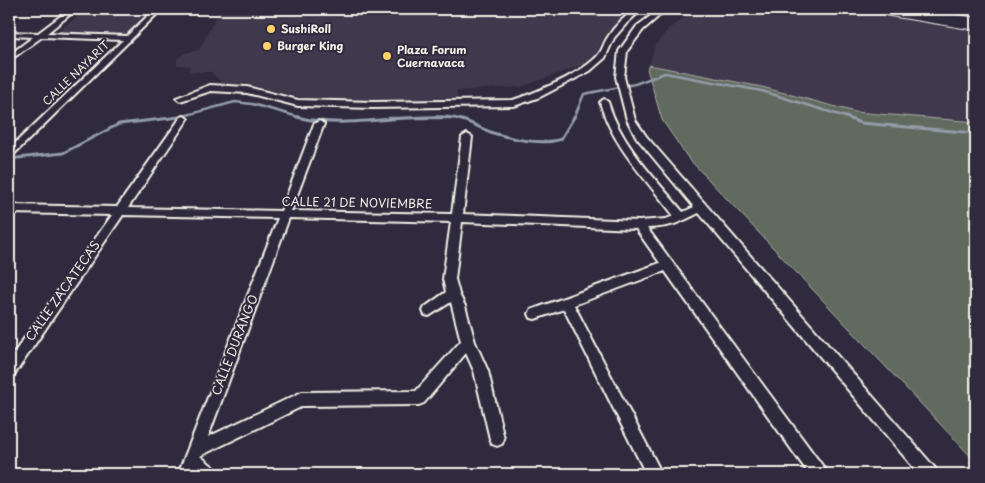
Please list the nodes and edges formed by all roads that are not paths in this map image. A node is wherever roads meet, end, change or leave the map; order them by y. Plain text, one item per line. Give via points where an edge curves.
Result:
1 (74, 9) edge
2 (160, 9) edge
3 (639, 9) edge
4 (664, 9) edge
5 (885, 9) edge
6 (976, 24) edge
7 (9, 34) edge
8 (40, 35) junction
9 (129, 38) junction
10 (9, 59) edge
11 (180, 98) dead end
12 (604, 102) dead end
13 (184, 119) dead end
14 (319, 124) dead end
15 (467, 137) dead end
16 (9, 154) edge
17 (701, 208) junction
18 (9, 209) edge
19 (118, 212) junction
20 (284, 216) junction
21 (455, 218) junction
22 (682, 218) junction
23 (639, 225) junction
24 (668, 265) junction
25 (453, 294) junction
26 (567, 303) junction
27 (429, 311) dead end
28 (535, 314) dead end
29 (468, 342) junction
30 (9, 371) edge
31 (497, 439) dead end
32 (191, 462) edge
33 (209, 474) edge
34 (654, 474) edge
35 (818, 474) edge
36 (928, 474) edge

1 - 8 street
2 - 9 street, CALLE NAYARIT
3 - 11 street via 610,37 602,56 587,69 514,102 298,103 247,90 210,88
4 - 17 street via 651,17 623,51 621,83 631,120 642,138
5 - 6 main road, bridge
7 - 8 street
8 - 9 street
8 - 10 street
9 - 16 street, CALLE NAYARIT
12 - 22 street via 619,137
13 - 19 street, CALLE ZACATECAS
14 - 20 street, CALLE DURANGO
15 - 21 street
17 - 22 street, CALLE 21 DE NOVIEMBRE
17 - 36 street
18 - 19 street, CALLE 21 DE NOVIEMBRE
19 - 20 street, CALLE 21 DE NOVIEMBRE
19 - 30 street, CALLE ZACATECAS
20 - 21 street, CALLE 21 DE NOVIEMBRE
20 - 32 street, CALLE DURANGO
21 - 23 street, CALLE 21 DE NOVIEMBRE
21 - 25 street via 449,279
22 - 23 street, CALLE 21 DE NOVIEMBRE via 668,223
23 - 24 street
24 - 26 street
24 - 35 street
25 - 27 street
25 - 29 street
26 - 28 street
26 - 34 street
29 - 31 street via 481,371
29 - 32 street via 419,398 302,399
32 - 33 street

